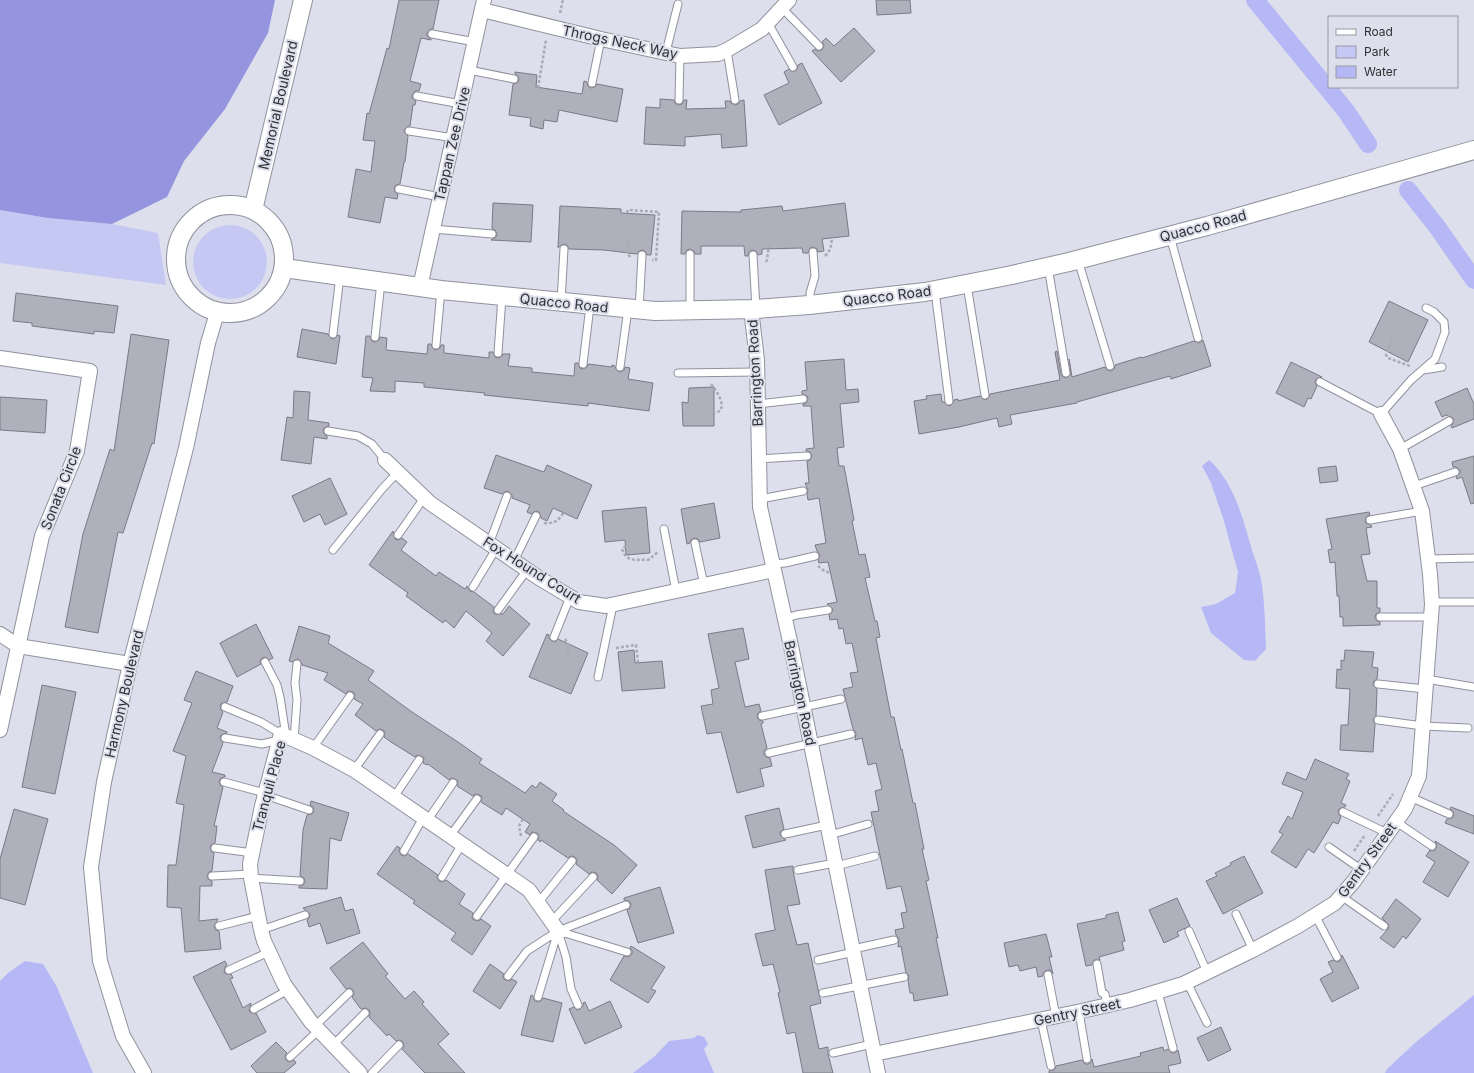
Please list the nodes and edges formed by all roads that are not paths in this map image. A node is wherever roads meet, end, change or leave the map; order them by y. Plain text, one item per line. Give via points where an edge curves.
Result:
1 (303, 0) edge
2 (784, 3) edge
3 (678, 4) dead end
4 (483, 5) edge
5 (768, 23) junction
6 (432, 34) dead end
7 (601, 39) junction
8 (475, 42) junction
9 (818, 46) dead end
10 (728, 50) junction
11 (673, 54) junction
12 (793, 67) dead end
13 (469, 70) junction
14 (514, 79) dead end
15 (592, 83) dead end
16 (417, 96) dead end
17 (679, 100) dead end
18 (735, 100) dead end
19 (461, 104) junction
20 (409, 131) dead end
21 (454, 138) junction
22 (1474, 150) edge
23 (399, 190) dead end
24 (440, 197) junction
25 (253, 210) junction
26 (433, 229) junction
27 (492, 234) dead end
28 (1170, 236) junction
29 (564, 248) dead end
30 (813, 252) dead end
31 (690, 254) dead end
32 (753, 255) dead end
33 (642, 257) road end
34 (1078, 260) junction
35 (1048, 267) junction
36 (284, 268) junction
37 (340, 276) junction
38 (381, 282) junction
39 (966, 284) junction
40 (420, 287) junction
41 (441, 290) junction
42 (935, 290) junction
43 (502, 296) junction
44 (561, 303) junction
45 (811, 305) junction
46 (590, 306) junction
47 (1426, 308) dead end
48 (634, 309) junction
49 (754, 309) junction
50 (690, 310) junction
51 (217, 313) junction
52 (333, 334) dead end
53 (375, 337) dead end
54 (1198, 338) dead end
55 (436, 345) dead end
56 (498, 353) dead end
57 (0, 358) edge
58 (584, 364) dead end
59 (620, 366) dead end
60 (1110, 366) dead end
61 (1442, 366) dead end
62 (1422, 370) junction
63 (757, 372) junction
64 (678, 373) dead end
65 (1066, 373) dead end
66 (1320, 382) dead end
67 (985, 395) dead end
68 (803, 399) dead end
69 (949, 401) dead end
70 (758, 404) junction
71 (1381, 414) junction
72 (1449, 421) dead end
73 (328, 431) dead end
74 (1400, 449) junction
75 (807, 456) dead end
76 (759, 459) junction
77 (386, 460) joint
78 (398, 472) junction
79 (1455, 472) dead end
80 (1414, 486) junction
81 (803, 491) dead end
82 (507, 496) dead end
83 (424, 498) junction
84 (760, 499) junction
85 (1422, 511) junction
86 (536, 518) road end
87 (1370, 520) dead end
88 (664, 529) dead end
89 (398, 535) dead end
90 (696, 542) dead end
91 (493, 546) junction
92 (333, 550) dead end
93 (815, 556) dead end
94 (1474, 558) edge
95 (1428, 559) junction
96 (514, 561) junction
97 (773, 567) junction
98 (527, 570) junction
99 (704, 585) junction
100 (473, 587) dead end
101 (676, 591) junction
102 (570, 596) junction
103 (1432, 602) junction
104 (1474, 602) edge
105 (613, 605) junction
106 (498, 610) dead end
107 (828, 610) dead end
108 (1431, 616) junction
109 (1380, 617) dead end
110 (784, 618) junction
111 (0, 634) edge
112 (554, 637) dead end
113 (18, 646) junction
114 (265, 662) dead end
115 (130, 664) junction
116 (297, 664) dead end
117 (598, 677) dead end
118 (1378, 684) dead end
119 (1426, 684) junction
120 (1474, 687) edge
121 (350, 696) dead end
122 (842, 699) dead end
123 (803, 707) junction
124 (225, 708) dead end
125 (762, 716) dead end
126 (1378, 720) dead end
127 (1422, 726) junction
128 (1468, 728) dead end
129 (0, 730) edge
130 (380, 734) dead end
131 (852, 734) dead end
132 (225, 738) dead end
133 (285, 738) junction
134 (811, 743) junction
135 (313, 748) junction
136 (769, 753) dead end
137 (419, 760) dead end
138 (354, 770) junction
139 (224, 782) dead end
140 (453, 783) dead end
141 (265, 794) junction
142 (1404, 794) junction
143 (394, 797) junction
144 (477, 799) dead end
145 (308, 810) dead end
146 (1343, 812) dead end
147 (1449, 814) dead end
148 (425, 819) junction
149 (1395, 821) junction
150 (868, 824) dead end
151 (828, 830) junction
152 (1387, 833) junction
153 (785, 834) dead end
154 (534, 837) dead end
155 (456, 840) junction
156 (1432, 846) dead end
157 (1329, 847) dead end
158 (215, 848) dead end
159 (404, 851) dead end
160 (253, 853) junction
161 (875, 856) dead end
162 (572, 861) dead end
163 (836, 865) junction
164 (798, 870) dead end
165 (1362, 870) junction
166 (507, 874) junction
167 (212, 876) dead end
168 (251, 876) junction
169 (442, 877) dead end
170 (593, 877) dead end
171 (300, 881) dead end
172 (1341, 896) junction
173 (538, 903) junction
174 (626, 905) dead end
175 (1236, 914) dead end
176 (305, 915) dead end
177 (1315, 915) junction
178 (477, 916) dead end
179 (259, 923) junction
180 (218, 926) dead end
181 (555, 926) junction
182 (1384, 926) dead end
183 (1189, 931) dead end
184 (894, 940) dead end
185 (853, 950) junction
186 (1253, 950) junction
187 (269, 952) junction
188 (627, 952) dead end
189 (1337, 957) dead end
190 (818, 960) dead end
191 (1097, 964) dead end
192 (229, 970) dead end
193 (1207, 972) junction
194 (1048, 975) dead end
195 (508, 976) dead end
196 (904, 977) dead end
197 (1187, 982) junction
198 (860, 985) junction
199 (288, 990) junction
200 (1158, 992) junction
201 (349, 993) dead end
202 (823, 993) dead end
203 (538, 997) dead end
204 (578, 1005) dead end
205 (1107, 1005) junction
206 (254, 1009) dead end
207 (1079, 1012) junction
208 (365, 1013) dead end
209 (1056, 1016) junction
210 (1041, 1020) junction
211 (1207, 1023) dead end
212 (317, 1028) junction
213 (333, 1045) junction
214 (399, 1045) dead end
215 (1173, 1048) dead end
216 (874, 1049) junction
217 (833, 1053) dead end
218 (290, 1057) dead end
219 (1087, 1059) dead end
220 (1051, 1066) dead end
221 (144, 1073) edge
222 (360, 1073) edge
223 (372, 1073) edge
224 (878, 1073) edge

1 - 25 street, Memorial Boulevard
2 - 5 street, Throgs Neck Way
2 - 9 lane
3 - 11 lane
4 - 7 street, Throgs Neck Way
4 - 8 street, Tappan Zee Drive
5 - 10 street, Throgs Neck Way
5 - 12 lane
6 - 8 lane
7 - 11 street, Throgs Neck Way
7 - 15 lane
8 - 13 street, Tappan Zee Drive
10 - 11 street, Throgs Neck Way via 718,54
10 - 18 lane
11 - 17 lane
13 - 14 lane
13 - 19 street, Tappan Zee Drive
16 - 19 lane
19 - 21 street, Tappan Zee Drive
20 - 21 lane
21 - 24 street, Tappan Zee Drive
22 - 28 street, Quacco Road
23 - 24 lane
24 - 26 street, Tappan Zee Drive
25 - 36 street via 268,220 278,234 284,250
25 - 51 street via 236,205 218,206 201,213 187,225 178,241 175,259 178,277 187,293 200,306
26 - 27 lane
26 - 40 street, Tappan Zee Drive
28 - 34 street, Quacco Road
28 - 54 lane
29 - 44 lane
30 - 45 lane via 815,276 810,293
31 - 50 lane
32 - 49 lane
33 - 48 lane
34 - 35 street, Quacco Road
34 - 60 lane
35 - 39 street, Quacco Road
35 - 65 lane
36 - 37 street, Quacco Road
36 - 51 street via 278,285 268,299 253,310 235,314
37 - 38 street, Quacco Road
37 - 52 lane
38 - 40 street, Quacco Road
38 - 53 lane
39 - 42 street, Quacco Road
39 - 67 lane
40 - 41 street, Quacco Road
41 - 43 street, Quacco Road
41 - 55 lane
42 - 45 street, Quacco Road
42 - 69 lane
43 - 44 street, Quacco Road
43 - 56 lane
44 - 46 street, Quacco Road
45 - 49 street, Quacco Road
46 - 48 street, Quacco Road
46 - 58 lane
47 - 62 lane via 1444,322 1445,332 1435,359
48 - 50 street, Quacco Road
48 - 59 lane
49 - 50 street, Quacco Road
49 - 63 street, Barrington Road
51 - 115 street, Harmony Boulevard via 186,448
57 - 113 street, Sonata Circle via 90,371 77,451 42,536
61 - 62 lane
62 - 71 lane
63 - 64 lane
63 - 70 street, Barrington Road
66 - 71 lane
68 - 70 lane
70 - 76 street, Barrington Road
71 - 74 street, Gentry Street
72 - 74 lane
73 - 77 lane via 358,436 372,444
74 - 80 street, Gentry Street
75 - 76 lane
76 - 84 street, Barrington Road
77 - 78 street, Fox Hound Court
78 - 83 street, Fox Hound Court
78 - 92 lane
79 - 80 lane
80 - 85 street, Gentry Street
81 - 84 lane
82 - 91 lane
83 - 89 lane
83 - 91 street, Fox Hound Court
84 - 97 street, Barrington Road
85 - 87 lane
85 - 95 street, Gentry Street
86 - 96 lane
88 - 101 lane
90 - 99 lane
91 - 96 street, Fox Hound Court
91 - 100 lane
93 - 97 lane
94 - 95 lane
95 - 103 street, Gentry Street
96 - 98 street, Fox Hound Court
97 - 99 street, Fox Hound Court
97 - 110 street, Barrington Road
98 - 102 street, Fox Hound Court
98 - 106 lane
99 - 101 street, Fox Hound Court
101 - 105 street, Fox Hound Court
102 - 105 street, Fox Hound Court via 579,602
102 - 112 lane
103 - 104 lane
103 - 108 street, Gentry Street
105 - 117 lane
107 - 110 lane
108 - 109 lane
108 - 119 street, Gentry Street
110 - 123 street, Barrington Road
111 - 113 street
113 - 115 street
113 - 129 street
114 - 133 lane via 277,685
115 - 221 street, Harmony Boulevard via 104,782 91,867 100,961 123,1036
116 - 133 lane via 297,700
118 - 119 lane
119 - 120 lane
119 - 127 street, Gentry Street
121 - 135 lane
122 - 123 lane
123 - 125 lane
123 - 134 street, Barrington Road
124 - 133 lane via 261,722
126 - 127 lane
127 - 128 lane
127 - 142 street, Gentry Street via 1419,776
130 - 138 lane
131 - 134 lane
132 - 133 lane via 262,744
133 - 135 street, Tranquil Place
133 - 141 street, Tranquil Place
134 - 136 lane
134 - 151 street, Barrington Road
135 - 138 street, Tranquil Place
137 - 143 lane
138 - 143 street, Tranquil Place
139 - 141 lane
140 - 148 lane
141 - 145 lane
141 - 160 street, Tranquil Place
142 - 147 lane
142 - 149 street, Gentry Street via 1405,809
143 - 148 street, Tranquil Place
144 - 155 lane
146 - 152 lane
148 - 155 street, Tranquil Place
148 - 159 lane
149 - 152 street, Gentry Street
149 - 156 lane
150 - 151 lane
151 - 153 lane
151 - 163 street, Barrington Road
152 - 165 street, Gentry Street
154 - 166 lane
155 - 166 street, Tranquil Place
155 - 169 lane
157 - 165 lane
158 - 160 lane
160 - 168 street, Tranquil Place via 250,864
161 - 163 lane
162 - 173 lane
163 - 164 lane
163 - 185 street, Barrington Road
165 - 172 street, Gentry Street
166 - 173 street, Tranquil Place via 529,890
166 - 178 lane
167 - 168 lane
168 - 171 lane
168 - 179 street, Tranquil Place
170 - 181 lane
172 - 177 street, Gentry Street via 1335,903
172 - 182 lane
173 - 181 street, Tranquil Place
174 - 181 lane
175 - 186 lane
176 - 179 lane
177 - 186 street, Gentry Street
177 - 189 lane
179 - 180 lane
179 - 187 street, Tranquil Place
181 - 188 lane
181 - 195 lane via 527,951
181 - 203 lane
181 - 204 lane via 566,957 571,989
183 - 193 lane
184 - 185 lane
185 - 190 lane
185 - 198 street, Barrington Road
186 - 193 street, Gentry Street
187 - 192 lane
187 - 199 street, Tranquil Place
191 - 205 lane via 1102,993 1105,994
193 - 197 street, Gentry Street
194 - 209 lane
196 - 198 lane
197 - 200 street, Gentry Street
197 - 211 lane
198 - 202 lane
198 - 216 street, Barrington Road
199 - 206 lane
199 - 212 street, Tranquil Place
200 - 205 street, Gentry Street
200 - 215 lane
201 - 212 lane
205 - 207 street, Gentry Street
207 - 209 street, Gentry Street
207 - 219 lane
208 - 213 lane
209 - 210 street, Gentry Street
210 - 216 street, Gentry Street
210 - 220 lane
212 - 213 street, Tranquil Place
212 - 218 lane
213 - 222 street, Tranquil Place
214 - 223 lane
216 - 217 lane
216 - 224 street, Barrington Road

